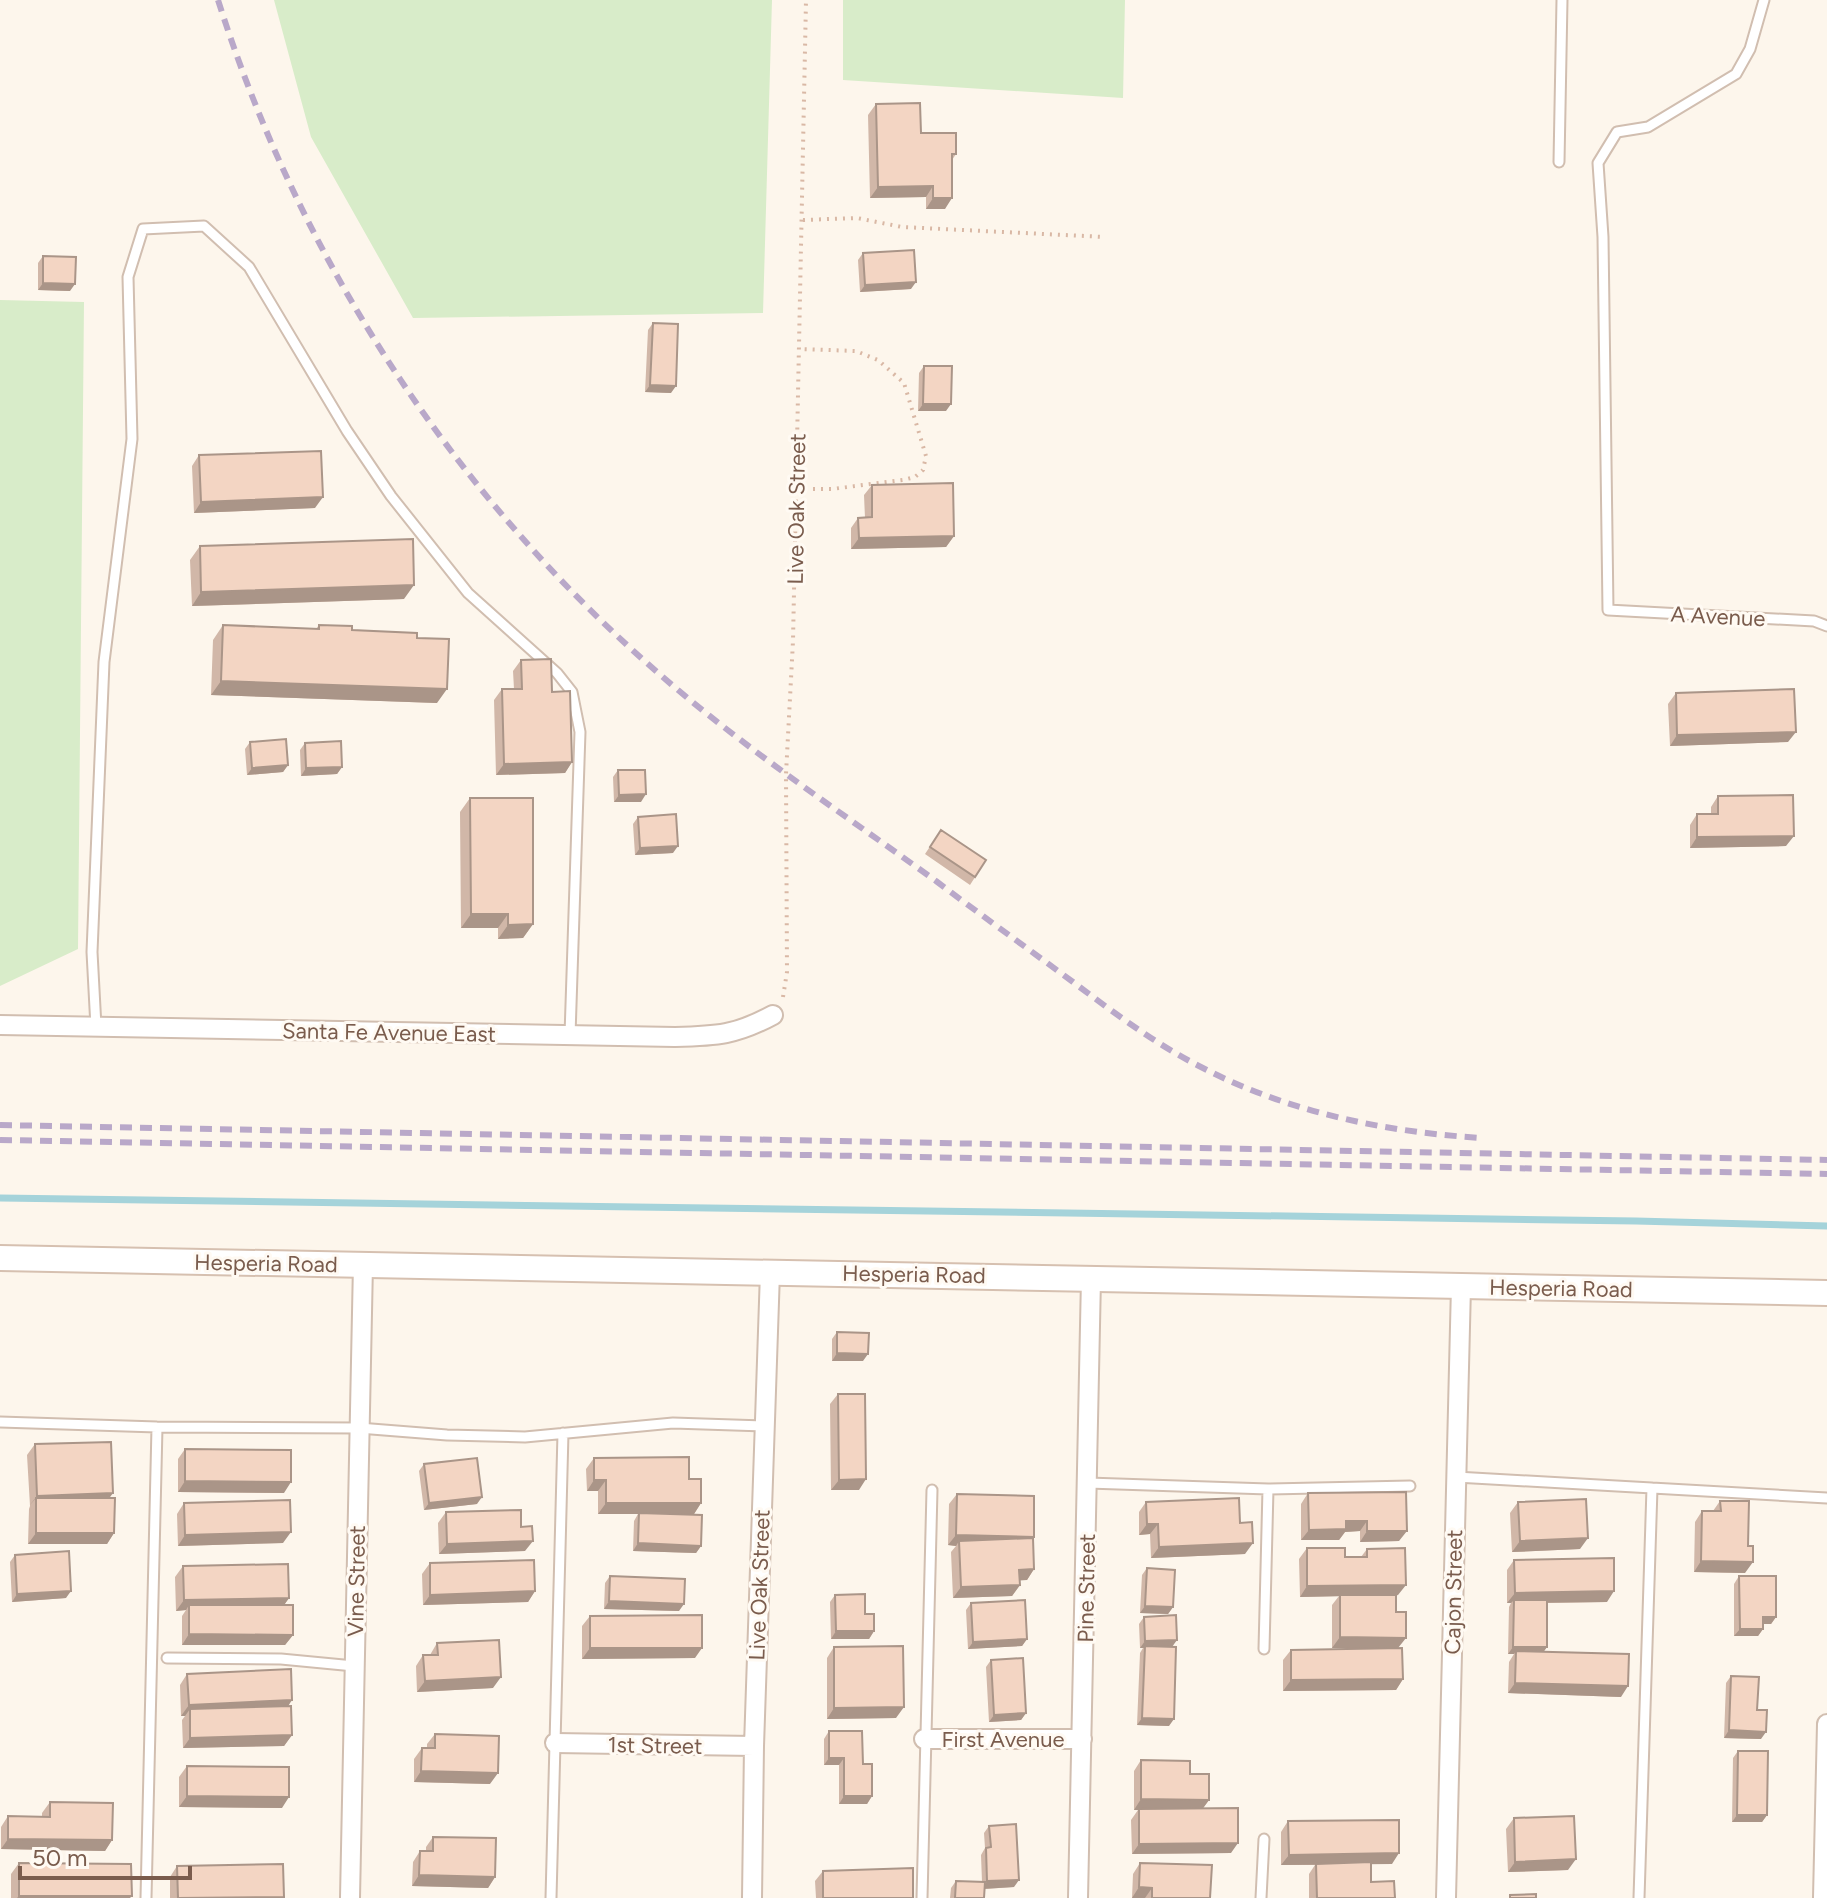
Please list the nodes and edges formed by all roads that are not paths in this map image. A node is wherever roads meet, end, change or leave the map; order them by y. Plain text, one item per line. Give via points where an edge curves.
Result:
1 (1562, 0) edge
2 (1764, 0) edge
3 (1559, 162) dead end
4 (1827, 626) edge
5 (773, 1015) road end
6 (0, 1025) edge
7 (96, 1027) junction
8 (570, 1035) junction
9 (0, 1258) edge
10 (363, 1264) junction
11 (770, 1272) junction
12 (1091, 1278) junction
13 (1461, 1286) junction
14 (1827, 1293) edge
15 (0, 1422) edge
16 (765, 1426) junction
17 (157, 1427) junction
18 (359, 1428) junction
19 (563, 1433) junction
20 (1456, 1477) junction
21 (1088, 1483) junction
22 (1410, 1486) dead end
23 (1652, 1488) junction
24 (1268, 1489) junction
25 (932, 1490) dead end
26 (1827, 1498) edge
27 (1264, 1649) dead end
28 (167, 1658) dead end
29 (354, 1666) junction
30 (1827, 1724) edge
31 (924, 1739) junction
32 (1082, 1739) junction
33 (555, 1743) junction
34 (754, 1746) junction
35 (1264, 1839) dead end
36 (146, 1898) edge
37 (350, 1898) edge
38 (551, 1898) edge
39 (752, 1898) edge
40 (922, 1898) edge
41 (1078, 1898) edge
42 (1261, 1898) edge
43 (1446, 1898) edge
44 (1639, 1898) edge
45 (1823, 1898) edge

1 - 3 lane
2 - 4 lane, A Avenue via 1750,49 1736,74 1648,127 1617,132 1598,163 1608,610 1814,621
5 - 8 street, Santa Fe Avenue East via 716,1036
6 - 7 street, Santa Fe Avenue East
7 - 8 street, Santa Fe Avenue East
7 - 8 lane via 92,952 104,662 132,439 128,277 143,229 204,226 249,267 347,431 468,593 572,692 580,732
9 - 10 main road, Hesperia Road
10 - 11 main road, Hesperia Road
10 - 18 street, Vine Street
11 - 12 main road, Hesperia Road
11 - 16 street, Live Oak Street
12 - 13 main road, Hesperia Road
12 - 21 street, Pine Street
13 - 14 main road, Hesperia Road
13 - 20 street, Cajon Street
15 - 17 lane
16 - 19 lane via 673,1423
16 - 34 street, Live Oak Street
17 - 18 lane
17 - 36 lane
18 - 19 lane via 525,1437
18 - 29 street, Vine Street
19 - 33 lane
20 - 23 lane
20 - 43 street, Cajon Street
21 - 24 lane
21 - 32 street, Pine Street
22 - 24 lane
23 - 26 lane
23 - 44 lane
24 - 27 lane
25 - 31 lane
28 - 29 lane
29 - 37 street, Vine Street
30 - 45 street
31 - 32 street, First Avenue
31 - 40 lane
32 - 41 street, Pine Street
33 - 34 street, 1st Street
33 - 38 lane
34 - 39 street, Live Oak Street
35 - 42 lane

